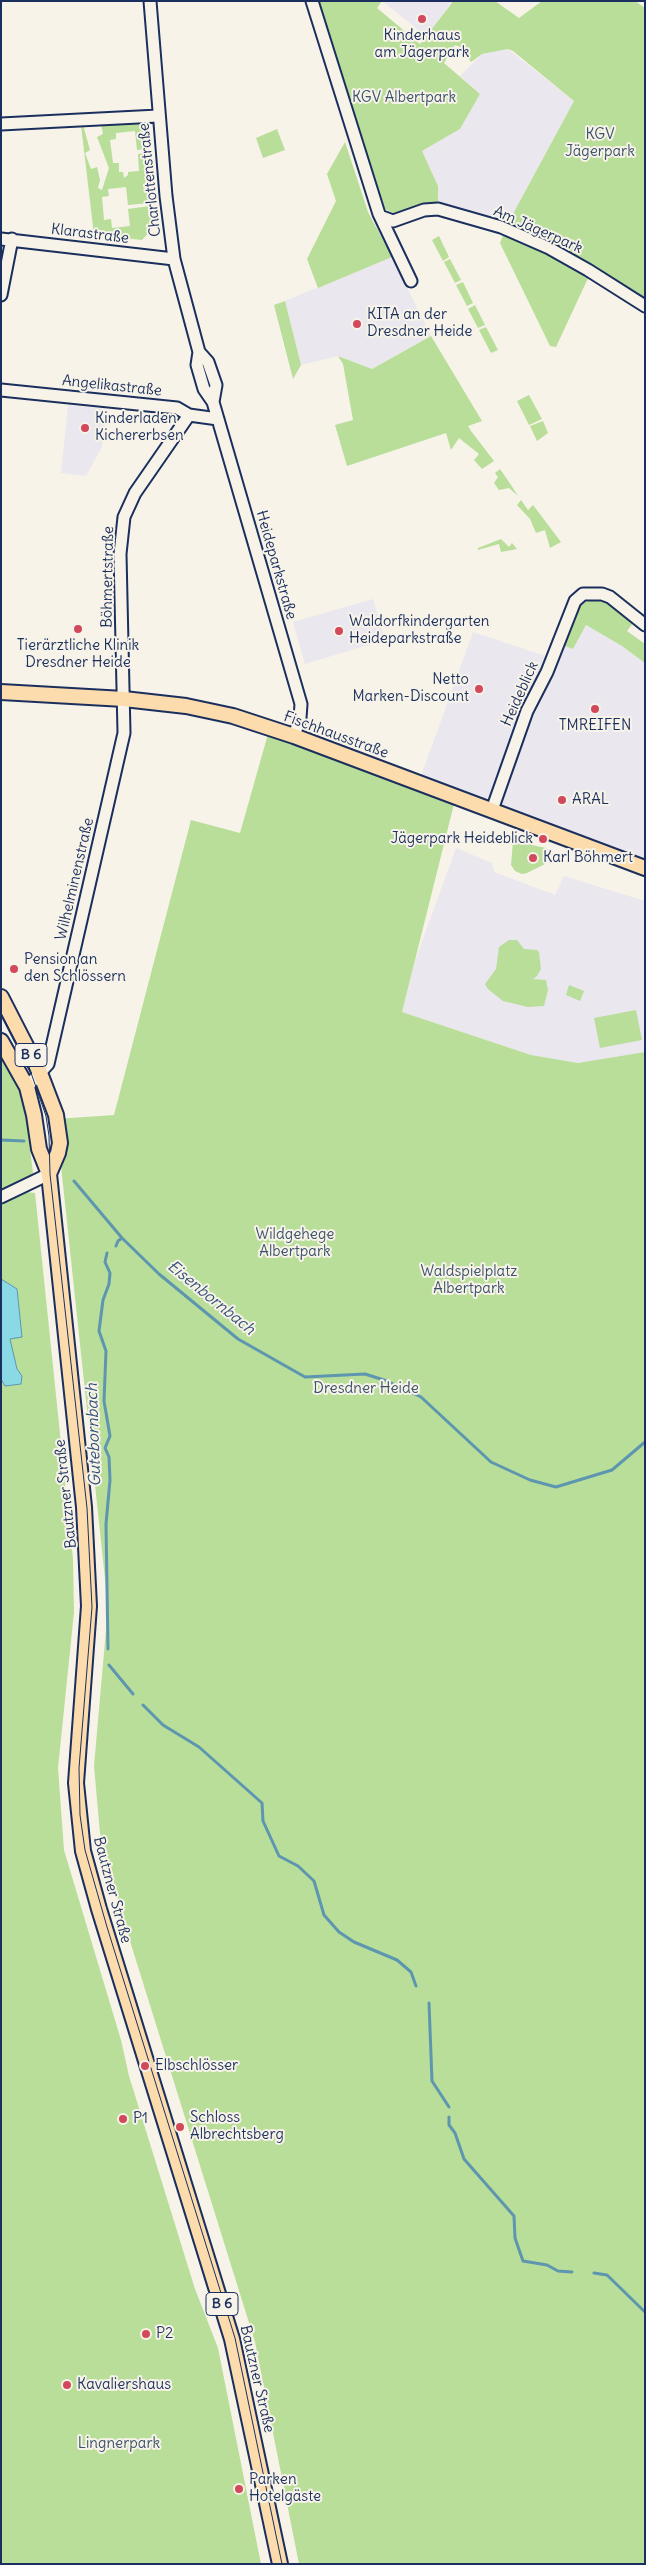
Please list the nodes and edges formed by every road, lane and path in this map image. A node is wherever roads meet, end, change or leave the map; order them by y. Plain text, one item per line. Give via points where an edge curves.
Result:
1 (150, 1) edge
2 (312, 1) edge
3 (158, 116) junction
4 (1, 124) edge
5 (382, 217) junction
6 (6, 239) edge
7 (174, 259) junction
8 (411, 281) dead end
9 (1, 295) edge
10 (645, 306) edge
11 (1, 390) edge
12 (213, 402) joint
13 (189, 415) junction
14 (218, 419) junction
15 (645, 625) edge
16 (1, 692) edge
17 (124, 699) junction
18 (294, 736) junction
19 (492, 810) junction
20 (645, 868) edge
21 (1, 997) edge
22 (1, 1041) edge
23 (40, 1073) junction
24 (27, 1087) junction
25 (49, 1174) junction
26 (1, 1197) edge
27 (280, 2564) edge

1 - 3 street, Charlottenstraße
2 - 5 street
3 - 4 street
3 - 7 street, Charlottenstraße
5 - 8 street
5 - 10 street, Am Jägerpark via 393,221 438,208 501,227 548,248
6 - 7 street, Klarastraße
6 - 9 street
7 - 12 street, Charlottenstraße via 199,352 208,362 216,385
11 - 13 street, Angelikastraße via 177,408
12 - 14 street, Heideparkstraße
13 - 14 street, Angelikastraße
13 - 17 street, Böhmertstraße via 135,493 124,518 120,554
14 - 18 street, Heideparkstraße via 301,704
15 - 19 street, Heideblick via 602,594 582,594 575,600 547,672 527,711
16 - 17 main road, Fischhausstraße
17 - 18 main road, Fischhausstraße via 208,710
17 - 23 street, Wilhelminenstraße via 124,733 48,1064
18 - 19 main road, Fischhausstraße
19 - 20 main road, Fischhausstraße
21 - 23 main road, Bautzner Straße / B 6
22 - 24 main road, Bautzner Straße / B 6
23 - 24 street, Wilhelminenstraße
23 - 25 main road, Bautzner Straße / B 6 via 59,1130 58,1153
24 - 25 main road, Bautzner Straße / B 6 via 39,1149
25 - 26 street
25 - 27 main road, Bautzner Straße / B 6 via 88,1549 89,1623 76,1783 80,1832 96,1901 232,2339

